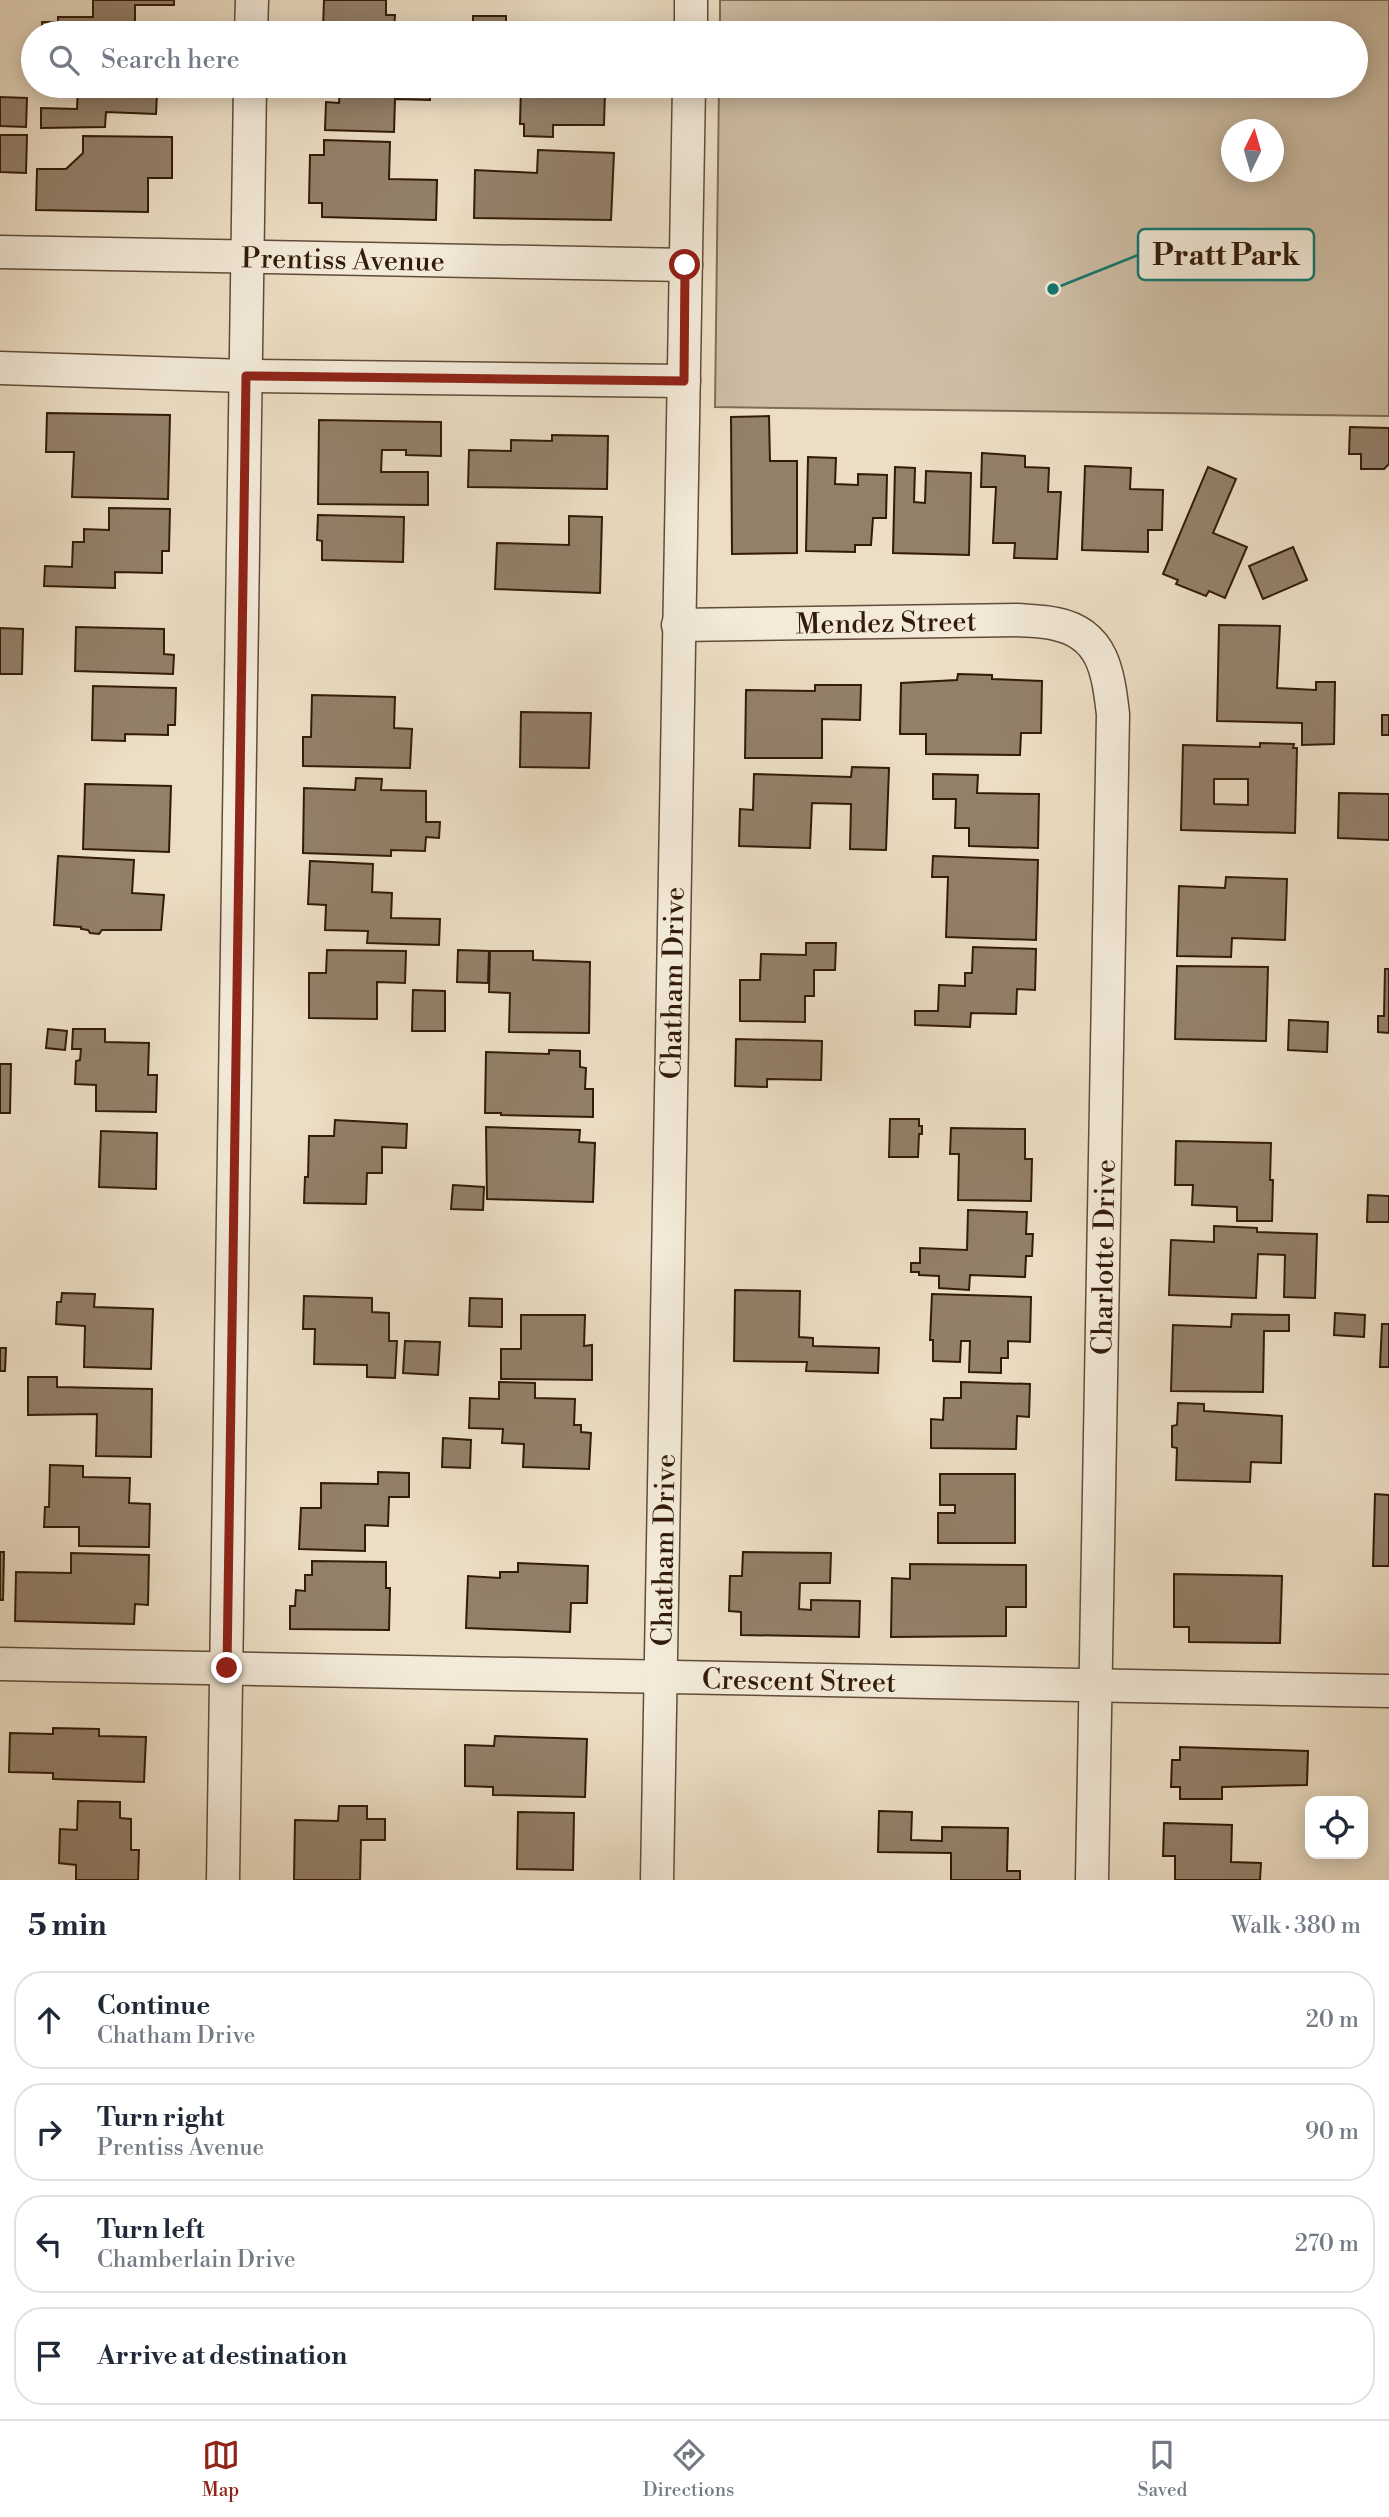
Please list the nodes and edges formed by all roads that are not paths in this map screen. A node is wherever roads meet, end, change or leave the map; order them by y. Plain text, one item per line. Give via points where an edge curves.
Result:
1 (252, 0) edge
2 (691, 0) edge
3 (251, 21) edge
4 (691, 21) edge
5 (250, 98) edge
6 (689, 98) edge
7 (0, 252) edge
8 (248, 257) junction
9 (685, 265) junction
10 (0, 368) edge
11 (246, 376) junction
12 (684, 381) junction
13 (678, 625) junction
14 (1090, 639) joint
15 (0, 1664) edge
16 (227, 1668) junction
17 (661, 1677) junction
18 (1095, 1685) junction
19 (1389, 1691) edge
20 (223, 1880) edge
21 (657, 1880) edge
22 (1092, 1880) edge

1 - 3 street
2 - 4 street
5 - 8 street
6 - 9 street, Chatham Drive
7 - 8 street, Prentiss Avenue
8 - 9 street, Prentiss Avenue
8 - 11 street
9 - 12 street, Chatham Drive
10 - 11 street
11 - 12 street
11 - 16 street
12 - 13 street, Chatham Drive
13 - 14 street, Mendez Street via 1017,620 1058,624
13 - 17 street, Chatham Drive
14 - 18 street, Charlotte Drive via 1108,673 1113,715
15 - 16 street, Crescent Street
16 - 17 street, Crescent Street
16 - 20 street
17 - 18 street, Crescent Street
17 - 21 street, Chatham Drive
18 - 19 street, Crescent Street
18 - 22 street, Charlotte Drive

